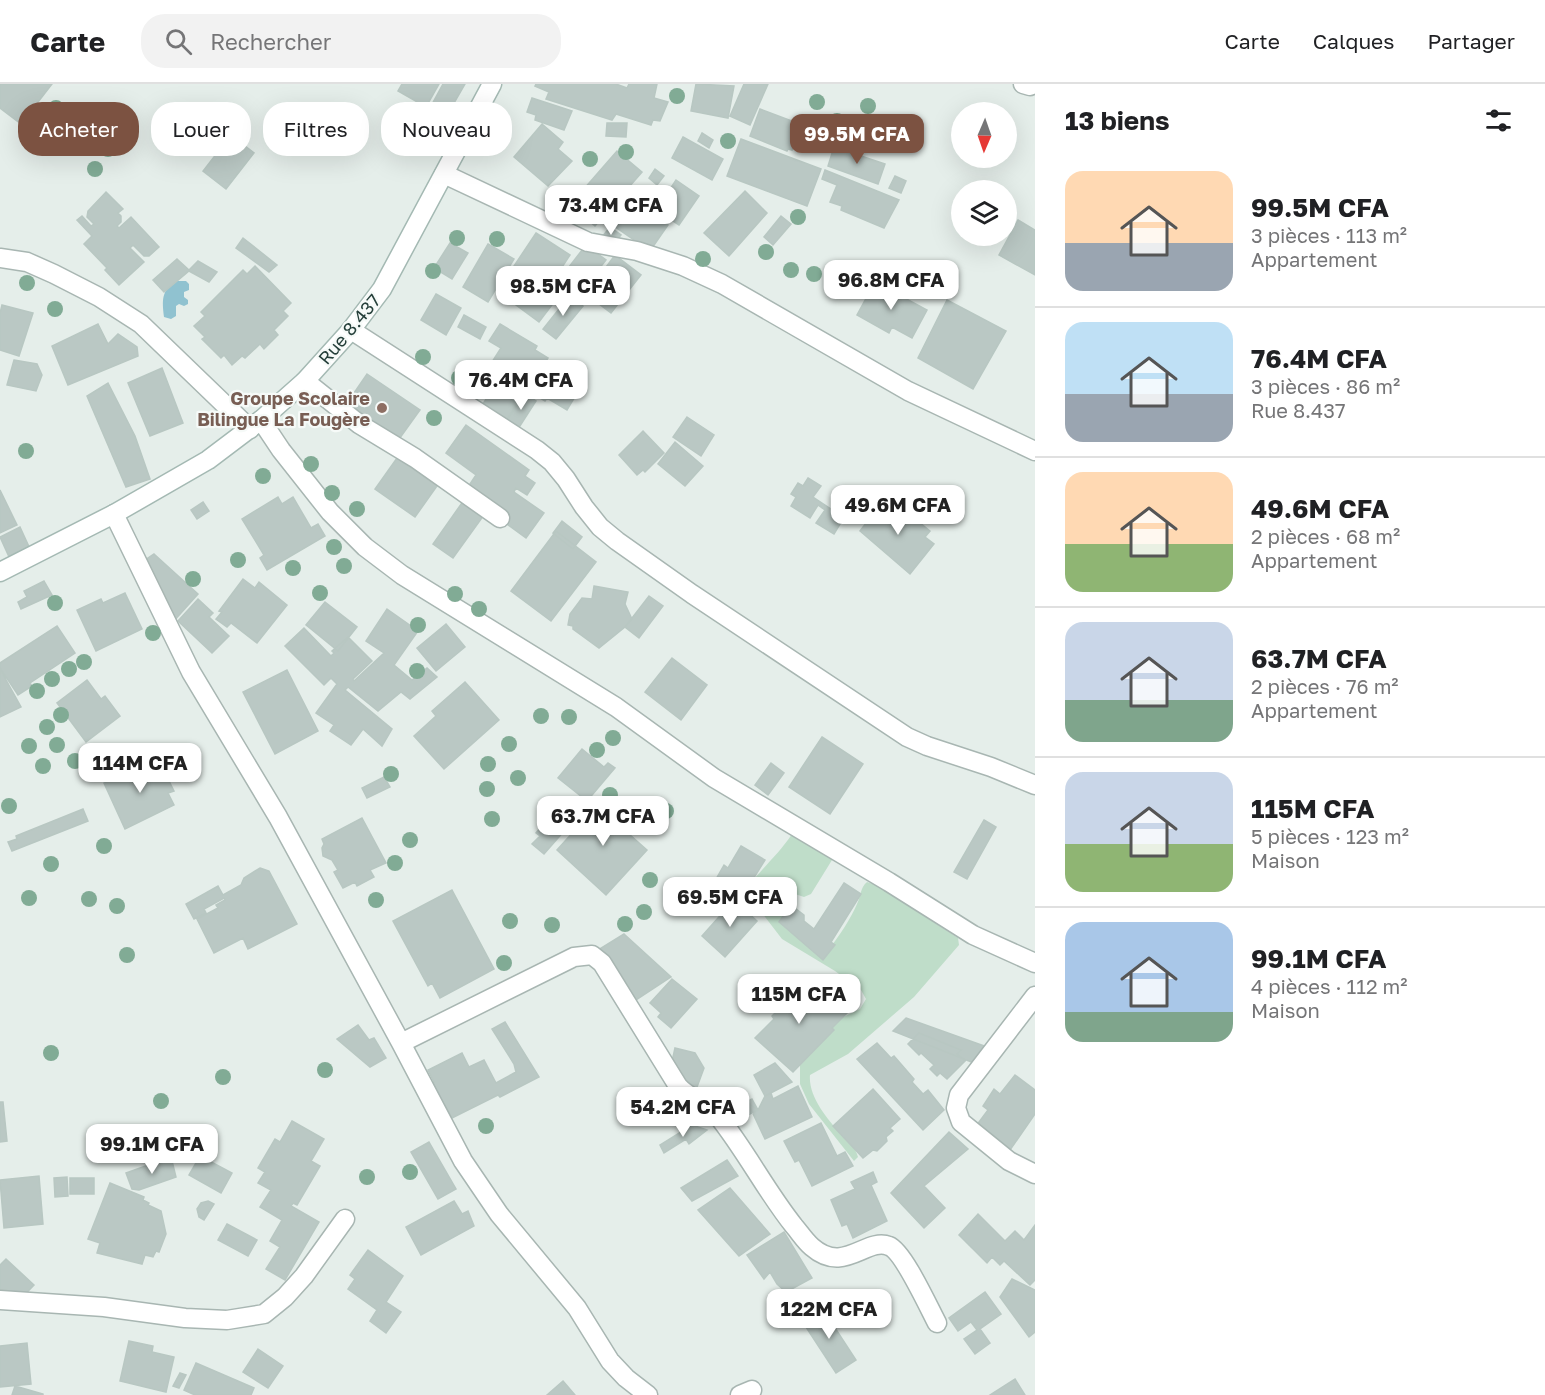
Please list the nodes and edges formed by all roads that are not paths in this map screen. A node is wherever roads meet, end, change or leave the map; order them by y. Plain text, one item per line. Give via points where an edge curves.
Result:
1 (492, 84) edge
2 (444, 174) junction
3 (0, 258) edge
4 (351, 330) junction
5 (305, 381) junction
6 (255, 424) junction
7 (1035, 450) edge
8 (114, 514) junction
9 (500, 519) dead end
10 (0, 572) edge
11 (1035, 785) edge
12 (1035, 963) edge
13 (1035, 996) edge
14 (401, 1043) junction
15 (1035, 1174) edge
16 (345, 1219) dead end
17 (0, 1300) edge
18 (937, 1323) dead end
19 (648, 1395) edge

1 - 2 street, Rue 8.437
2 - 4 street, Rue 8.437 via 382,289
2 - 7 street via 588,242 637,251 722,284 908,391
3 - 6 street via 27,262 54,274 141,324
4 - 5 street, Rue 8.437
4 - 11 street via 537,450 566,478 584,507 616,541 876,718 927,747
5 - 6 street, Rue 8.437
5 - 9 street via 359,424 415,458
6 - 8 street, Rue 8.437 via 207,460
6 - 12 street via 330,512 365,547 402,575 616,707 724,784 973,935
8 - 10 street, Rue 8.437
8 - 14 street via 191,672 278,817
13 - 15 street via 959,1095 956,1108 961,1122 1009,1161
14 - 18 street via 574,957 592,955 602,963 678,1086 717,1114 810,1246 822,1255 840,1258 881,1245 890,1246 901,1257
14 - 19 street via 463,1161 499,1214 577,1308 610,1361
16 - 17 street via 304,1276 264,1314 228,1320 186,1318 104,1307

